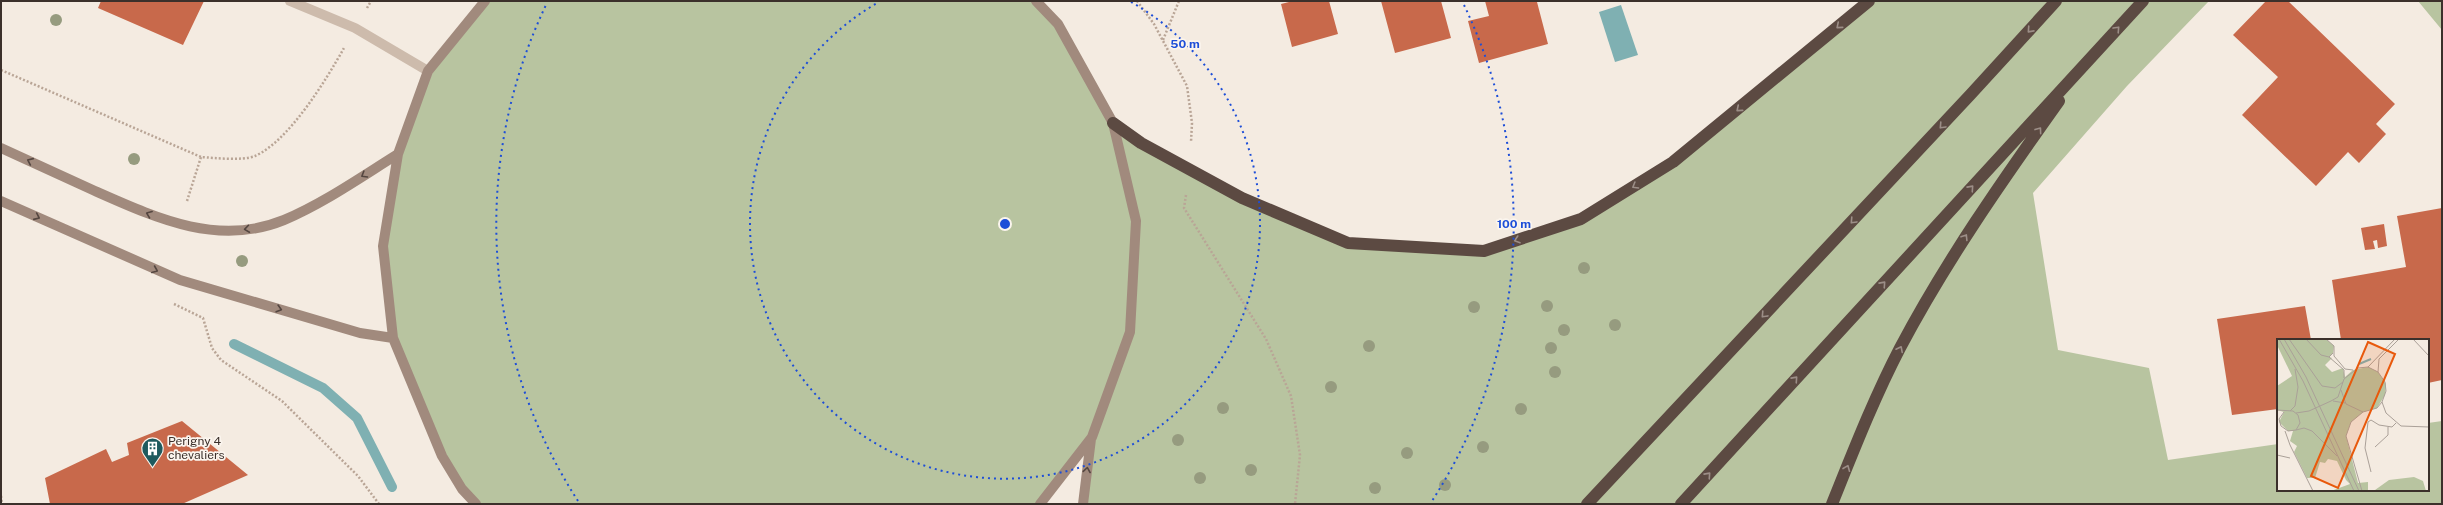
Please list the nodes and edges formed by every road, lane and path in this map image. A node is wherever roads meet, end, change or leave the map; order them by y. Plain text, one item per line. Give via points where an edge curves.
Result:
1 (290, 1) edge
2 (371, 1) edge
3 (485, 1) edge
4 (1036, 1) edge
5 (1136, 1) edge
6 (1179, 1) edge
7 (1869, 1) edge
8 (2056, 1) edge
9 (2143, 1) edge
10 (356, 28) junction
11 (1163, 40) junction
12 (2091, 56) junction
13 (1, 70) edge
14 (428, 71) junction
15 (1113, 123) junction
16 (1, 148) edge
17 (398, 154) junction
18 (201, 157) junction
19 (1190, 168) junction
20 (1, 201) edge
21 (186, 226) junction
22 (180, 280) junction
23 (393, 338) junction
24 (1092, 437) junction
25 (1, 496) edge
26 (2, 504) edge
27 (379, 504) edge
28 (476, 504) edge
29 (1040, 504) edge
30 (1083, 504) edge
31 (1295, 504) edge
32 (1587, 504) edge
33 (1681, 504) edge
34 (1832, 504) edge

1 - 10 lane
2 - 10 path
3 - 14 main road
4 - 15 main road via 1058,24
5 - 11 path
6 - 11 path
7 -> 19 highway via 1673,162 1581,219 1484,251 1348,243 1242,198
8 -> 32 highway
12 -> 9 highway
10 - 14 lane
10 - 18 path via 312,101 284,135 255,156 224,159
11 - 19 path via 1187,86 1192,122
33 -> 12 highway
34 -> 12 highway via 1900,349 1948,263 1990,196
13 - 18 path
14 - 17 main road
15 - 19 highway via 1141,143
15 - 24 main road via 1136,220 1130,332
21 -> 16 main road via 150,215
17 -> 21 main road via 284,220 250,230 227,231
17 - 23 main road via 383,246
18 - 21 path via 186,205
19 - 31 path via 1184,208 1266,339 1290,396 1300,455
20 -> 22 main road
22 -> 23 main road via 360,333
22 - 27 path via 174,304 203,318 212,348 221,360 282,402 358,476
23 - 28 main road via 442,456 462,489
24 - 29 main road
30 -> 24 main road
25 - 26 path

